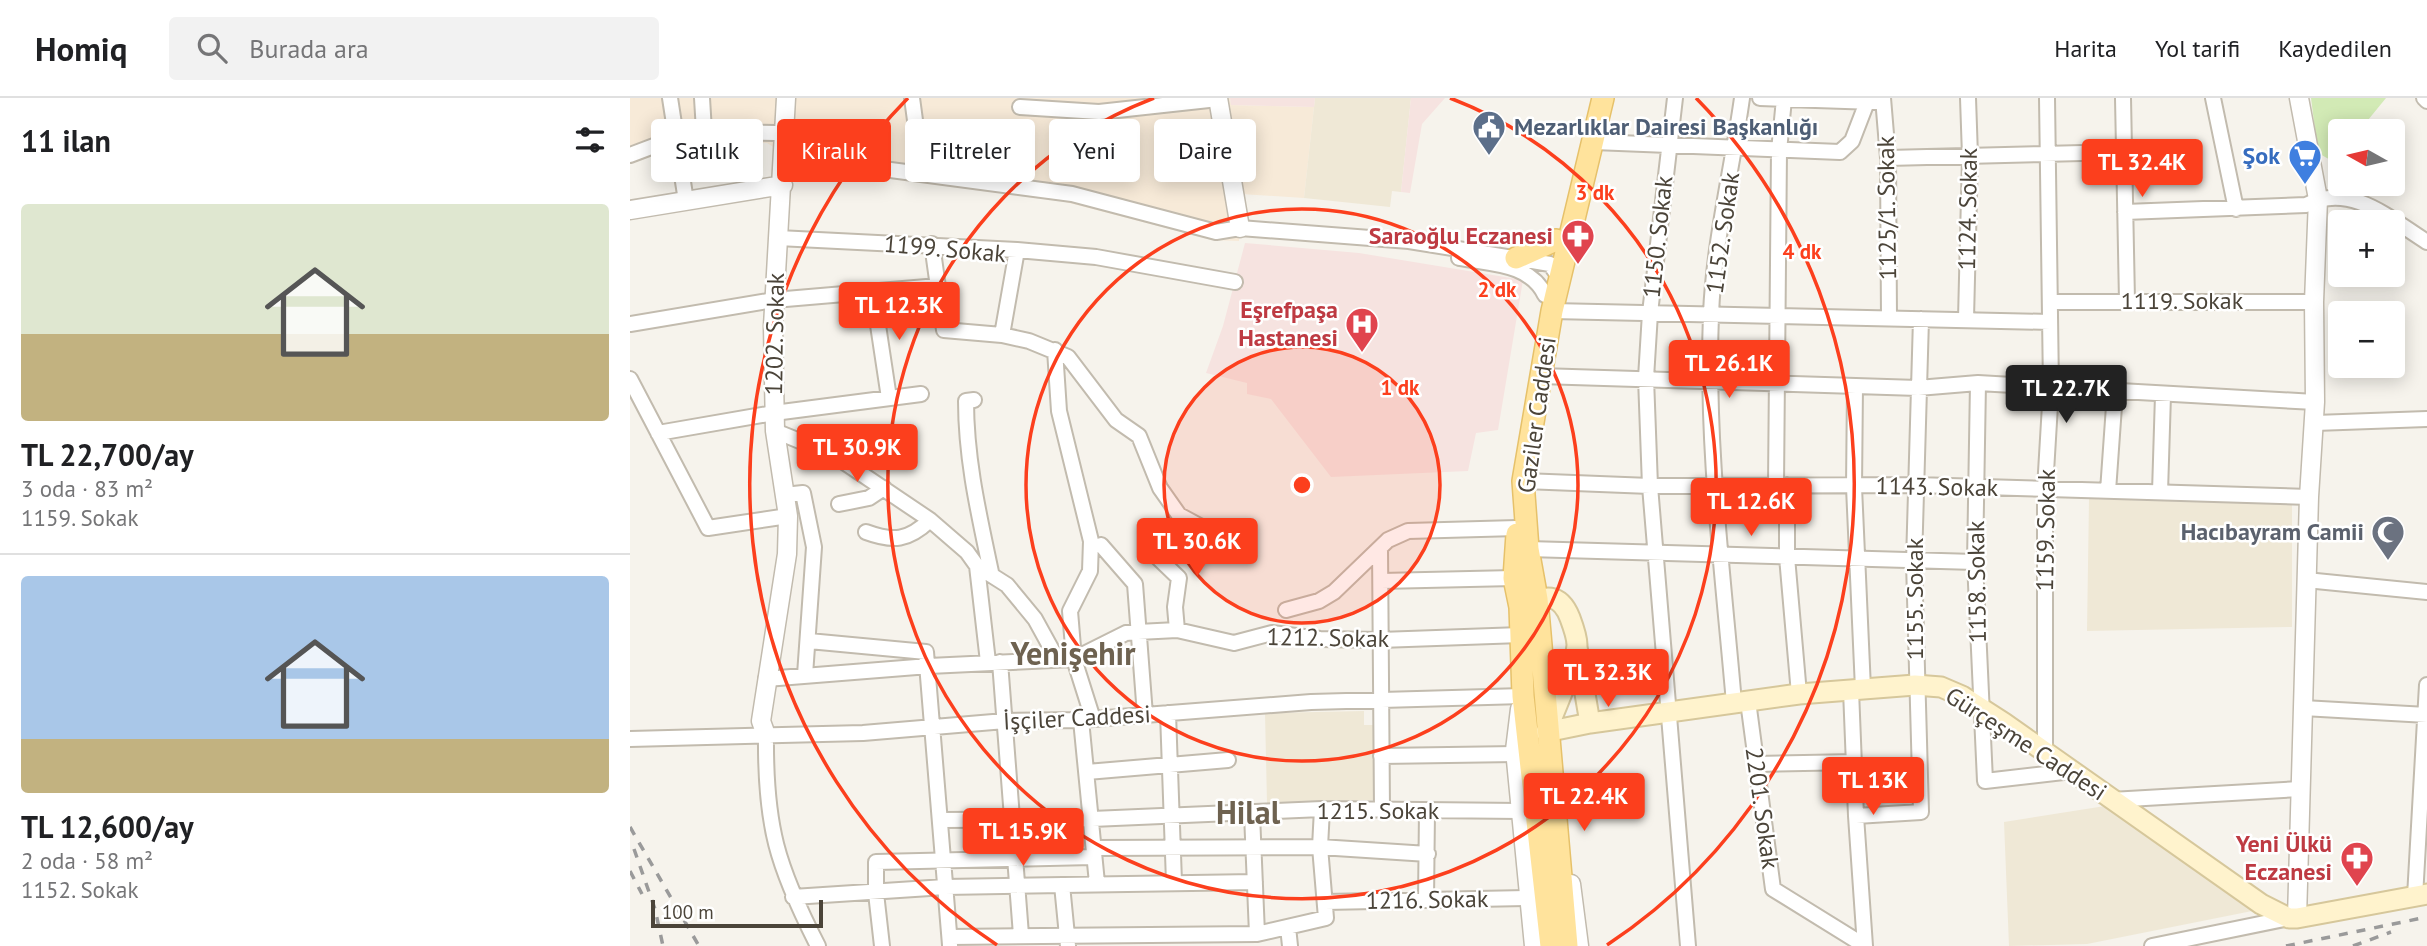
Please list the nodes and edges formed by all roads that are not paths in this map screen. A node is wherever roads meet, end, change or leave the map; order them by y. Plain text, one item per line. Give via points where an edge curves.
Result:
1 (670, 98) edge
2 (702, 98) edge
3 (786, 98) edge
4 (912, 98) edge
5 (1218, 98) edge
6 (1589, 98) edge
7 (1603, 98) edge
8 (1675, 98) edge
9 (1742, 98) edge
10 (1760, 98) edge
11 (1968, 98) edge
12 (2047, 98) edge
13 (2123, 98) edge
14 (2213, 98) edge
15 (2299, 98) edge
16 (1784, 99) edge
17 (1883, 100) edge
18 (1867, 103) junction
19 (1020, 107) dead end
20 (673, 119) edge
21 (703, 119) edge
22 (786, 119) edge
23 (915, 119) edge
24 (763, 133) edge
25 (775, 133) dead end
26 (1594, 142) junction
27 (1668, 144) junction
28 (651, 147) edge
29 (1735, 149) junction
30 (1779, 151) junction
31 (2123, 152) junction
32 (2047, 154) junction
33 (630, 155) edge
34 (1970, 156) junction
35 (1888, 158) junction
36 (683, 182) edge
37 (783, 182) edge
38 (990, 182) edge
39 (783, 185) junction
40 (2318, 199) junction
41 (686, 201) junction
42 (2236, 209) junction
43 (630, 210) edge
44 (2125, 212) junction
45 (1240, 228) junction
46 (778, 239) junction
47 (1556, 240) junction
48 (1397, 242) junction
49 (2427, 242) edge
50 (932, 244) junction
51 (1017, 250) junction
52 (1516, 258) junction
53 (1555, 271) junction
54 (1235, 282) dead end
55 (938, 286) junction
56 (873, 292) junction
57 (775, 300) junction
58 (2127, 301) junction
59 (2050, 302) junction
60 (2314, 302) junction
61 (1549, 303) junction
62 (1650, 313) junction
63 (1712, 314) junction
64 (1780, 316) junction
65 (1889, 318) junction
66 (1921, 319) junction
67 (1966, 319) junction
68 (2050, 322) junction
69 (630, 324) edge
70 (1002, 335) junction
71 (1055, 350) junction
72 (1540, 376) junction
73 (1646, 378) junction
74 (630, 379) edge
75 (1711, 383) junction
76 (1779, 383) junction
77 (1978, 383) junction
78 (1855, 386) junction
79 (1918, 388) junction
80 (2051, 388) junction
81 (2115, 392) junction
82 (921, 394) dead end
83 (2163, 395) junction
84 (889, 398) junction
85 (974, 400) dead end
86 (2315, 402) junction
87 (2427, 419) edge
88 (775, 422) junction
89 (2315, 423) junction
90 (658, 433) junction
91 (1523, 481) junction
92 (1714, 485) junction
93 (1781, 485) junction
94 (1916, 485) junction
95 (1650, 486) junction
96 (1854, 487) junction
97 (1975, 487) junction
98 (884, 488) junction
99 (2045, 489) junction
100 (2108, 491) junction
101 (2160, 492) junction
102 (783, 495) junction
103 (2309, 497) junction
104 (839, 504) dead end
105 (788, 516) junction
106 (930, 520) junction
107 (1517, 528) junction
108 (866, 532) dead end
109 (1216, 535) dead end
110 (1101, 545) dead end
111 (1380, 548) junction
112 (1528, 548) junction
113 (1655, 552) junction
114 (1153, 553) dead end
115 (1722, 554) junction
116 (1787, 557) junction
117 (1858, 561) junction
118 (1914, 562) junction
119 (1975, 562) junction
120 (977, 566) junction
121 (991, 572) junction
122 (1514, 578) junction
123 (2306, 580) junction
124 (1381, 581) junction
125 (2427, 592) edge
126 (1529, 603) junction
127 (1286, 610) dead end
128 (1177, 630) junction
129 (1138, 632) junction
130 (1521, 635) junction
131 (1380, 640) junction
132 (809, 641) junction
133 (1577, 645) junction
134 (1057, 659) junction
135 (1074, 659) junction
136 (994, 662) junction
137 (929, 666) junction
138 (805, 675) junction
139 (766, 679) junction
140 (1915, 685) junction
141 (2427, 685) edge
142 (1857, 689) junction
143 (1798, 694) junction
144 (1523, 696) junction
145 (1380, 701) junction
146 (1741, 702) junction
147 (2303, 708) junction
148 (1981, 709) junction
149 (1670, 712) junction
150 (1168, 713) junction
151 (1145, 715) junction
152 (2426, 715) edge
153 (1087, 720) junction
154 (1005, 722) junction
155 (1590, 723) junction
156 (934, 727) junction
157 (1546, 732) junction
158 (766, 735) junction
159 (630, 739) edge
160 (2045, 753) junction
161 (1516, 754) junction
162 (1381, 756) junction
163 (1228, 760) dead end
164 (1855, 762) junction
165 (1756, 764) junction
166 (1170, 765) junction
167 (2072, 771) junction
168 (1087, 772) junction
169 (2300, 789) junction
170 (2111, 800) junction
171 (1322, 809) junction
172 (1382, 810) junction
173 (1427, 811) junction
174 (1521, 811) junction
175 (1252, 814) junction
176 (1856, 816) junction
177 (1172, 817) junction
178 (1011, 819) junction
179 (1092, 819) junction
180 (942, 820) junction
181 (1173, 847) junction
182 (1255, 847) junction
183 (1320, 847) junction
184 (1093, 853) junction
185 (1428, 854) junction
186 (944, 858) junction
187 (1014, 861) junction
188 (1255, 882) junction
189 (1097, 883) junction
190 (1174, 883) junction
191 (1062, 885) junction
192 (1016, 886) junction
193 (946, 887) junction
194 (876, 893) junction
195 (2421, 896) edge
196 (793, 897) junction
197 (1529, 898) junction
198 (1426, 900) junction
199 (1325, 902) junction
200 (2293, 918) junction
201 (1288, 928) junction
202 (1257, 934) junction
203 (1021, 935) junction
204 (1169, 939) edge
205 (1001, 941) edge
206 (1067, 941) edge
207 (950, 942) edge
208 (818, 946) edge
209 (882, 946) edge
210 (1290, 946) edge
211 (1534, 946) edge
212 (1551, 946) edge
213 (1567, 946) edge
214 (1579, 946) edge
215 (1688, 946) edge
216 (1865, 946) edge
217 (2152, 946) edge

1 - 20 street
2 - 21 street
3 - 22 street, 1202. Sokak
4 - 23 street
5 - 19 street via 1099,112
5 - 45 street
6 - 47 main road, Gaziler Caddesi
7 - 26 main road, Gaziler Caddesi
8 - 27 street, 1150. Sokak
9 - 29 street, 1152. Sokak
10 - 16 street
11 - 34 street, 1124. Sokak
12 - 32 street, 1159. Sokak
13 - 31 street
14 - 42 street
15 - 40 street
16 - 18 street
16 - 30 street
17 - 18 street
17 - 35 street, 1125/1. Sokak
18 - 30 street via 1852,141 1840,152
24 - 25 street
26 - 27 street
26 - 53 main road, Gaziler Caddesi
27 - 29 street
27 - 62 street, 1150. Sokak
28 - 33 street
29 - 30 street
29 - 63 street, 1152. Sokak via 1718,231
30 - 64 street
31 - 32 street
31 - 44 street
32 - 34 street
32 - 59 street, 1159. Sokak
34 - 35 street
34 - 67 street, 1124. Sokak
35 - 65 street, 1125/1. Sokak
36 - 41 street
37 - 39 street, 1202. Sokak
38 - 45 street via 1072,194 1216,232
39 - 41 street
39 - 46 street, 1202. Sokak
40 - 42 street via 2306,205
40 - 49 street via 2361,200
40 - 60 street
41 - 43 street
42 - 44 street
44 - 58 street
45 - 48 street
46 - 50 street, 1199. Sokak
46 - 57 street, 1202. Sokak
47 - 52 main road
47 - 53 main road, Gaziler Caddesi
48 - 52 street
48 - 61 street via 1524,271 1540,285
50 - 51 street, 1199. Sokak
50 - 55 street
51 - 54 street via 1096,257
51 - 70 street, 1199. Sokak
52 - 53 street
53 - 61 main road, Gaziler Caddesi
55 - 56 street
55 - 70 street via 944,330
56 - 57 street
56 - 84 street
57 - 69 street
57 - 88 street, 1202. Sokak
58 - 59 street, 1119. Sokak
58 - 60 street, 1119. Sokak
59 - 68 street, 1159. Sokak
60 - 86 street
61 - 62 street
61 - 72 main road, Gaziler Caddesi
61 - 107 main road, Gaziler Caddesi via 1513,476
62 - 63 street
62 - 73 street, 1150. Sokak
63 - 64 street
63 - 75 street, 1152. Sokak
64 - 65 street
64 - 76 street
65 - 66 street
66 - 67 street
66 - 79 street, 1155. Sokak
67 - 68 street
68 - 80 street, 1159. Sokak
70 - 71 street
71 - 109 street via 1082,371 1116,420 1139,436 1160,488 1179,515
71 - 135 street via 1059,411 1091,541 1090,571 1070,611
72 - 73 street
72 - 91 main road, Gaziler Caddesi
73 - 75 street
73 - 95 street, 1150. Sokak
74 - 90 street
75 - 76 street
75 - 92 street, 1152. Sokak
76 - 78 street
76 - 93 street
77 - 79 street
77 - 80 street
77 - 97 street, 1158. Sokak
78 - 79 street
78 - 96 street
79 - 94 street, 1155. Sokak
80 - 81 street
80 - 99 street, 1159. Sokak
81 - 83 street
81 - 100 street
82 - 84 street
83 - 86 street
83 - 101 street
84 - 88 street
85 - 121 street via 966,401 966,425 974,494
86 - 89 street
87 - 89 street
88 - 90 street
88 - 98 street
88 - 102 street, 1202. Sokak
89 - 103 street
90 - 105 street via 708,528
91 - 95 street, 1143. Sokak
91 - 112 main road, Gaziler Caddesi
92 - 93 street, 1143. Sokak
92 - 95 street, 1143. Sokak
92 - 115 street, 1152. Sokak
93 - 96 street, 1143. Sokak
93 - 116 street
94 - 96 street, 1143. Sokak
94 - 97 street, 1143. Sokak
94 - 118 street, 1155. Sokak
95 - 113 street, 1150. Sokak
96 - 117 street
97 - 99 street, 1143. Sokak
97 - 119 street, 1158. Sokak
98 - 104 street via 869,498
98 - 106 street
99 - 100 street, 1143. Sokak
99 - 160 street, 1159. Sokak
100 - 101 street, 1143. Sokak
101 - 103 street, 1143. Sokak
102 - 105 street, 1202. Sokak
102 - 132 street via 803,494 811,526
103 - 123 street
105 - 139 street, 1202. Sokak via 787,554
106 - 108 street via 917,532 890,540
106 - 120 street
107 - 111 street via 1408,531
107 - 122 main road, Gaziler Caddesi
110 - 129 street via 1135,584
111 - 124 street
111 - 127 street via 1334,592
112 - 113 street
112 - 126 main road, Gaziler Caddesi
113 - 115 street
113 - 149 street, 1150. Sokak
114 - 128 street via 1179,578
115 - 116 street
115 - 146 street, 1152. Sokak
116 - 117 street
116 - 143 street
117 - 118 street
117 - 142 street
118 - 119 street
118 - 140 street, 1155. Sokak
119 - 148 street, 1158. Sokak
120 - 121 street
120 - 136 street
121 - 134 street via 1035,618
122 - 124 street
122 - 126 main road, Gaziler Caddesi
123 - 125 street
123 - 147 street
124 - 131 street
126 - 130 main road, Gaziler Caddesi
126 - 133 main road via 1554,597 1563,603
126 - 157 main road, Gaziler Caddesi
128 - 129 street, 1212. Sokak
128 - 131 street, 1212. Sokak via 1234,643 1272,633
129 - 135 street, 1212. Sokak via 1126,633
129 - 151 street
130 - 131 street, 1212. Sokak
130 - 144 main road, Gaziler Caddesi
131 - 145 street
132 - 137 street via 926,652
132 - 138 street
133 - 155 main road
133 - 157 main road
134 - 135 street, 1212. Sokak
134 - 136 street, 1212. Sokak
135 - 153 street
136 - 137 street, 1212. Sokak
136 - 154 street
137 - 138 street, 1212. Sokak
137 - 156 street
138 - 139 street, 1212. Sokak
139 - 158 street, 1202. Sokak via 761,722
140 - 142 main road, Gürçeşme Caddesi
140 - 148 main road, Gürçeşme Caddesi via 1941,687
140 - 176 street, 1155. Sokak via 1921,812
141 - 152 street
142 - 143 main road, Gürçeşme Caddesi
142 - 164 street
143 - 146 main road, Gürçeşme Caddesi
144 - 145 street, İşçiler Caddesi
144 - 161 street
144 - 212 main road, Gaziler Caddesi
145 - 150 street, İşçiler Caddesi
145 - 162 street
146 - 149 main road, Gürçeşme Caddesi
146 - 165 street, 2201. Sokak
147 - 152 street
147 - 169 street
148 - 160 main road, Gürçeşme Caddesi
148 - 167 street, 1158. Sokak via 1985,780
149 - 155 main road, Gürçeşme Caddesi
149 - 215 street, 1150. Sokak
150 - 151 street, İşçiler Caddesi
150 - 166 street
151 - 153 street, İşçiler Caddesi
152 - 195 street
153 - 154 street, İşçiler Caddesi
153 - 168 street
154 - 156 street, İşçiler Caddesi
154 - 178 street
155 - 157 main road, Gürçeşme Caddesi
156 - 158 street, İşçiler Caddesi
156 - 180 street
157 - 213 main road, Gaziler Caddesi
157 - 214 street via 1554,747
158 - 159 street, İşçiler Caddesi
158 - 196 street via 765,787 772,838
160 - 167 main road, Gürçeşme Caddesi
161 - 162 street
161 - 174 street
162 - 172 street
163 - 166 street
164 - 165 street
164 - 176 street
165 - 216 street, 2201. Sokak via 1773,889
166 - 168 street
166 - 177 street
167 - 170 main road, Gürçeşme Caddesi
168 - 179 street
169 - 170 street
169 - 200 street
170 - 200 main road, Gürçeşme Caddesi via 2261,904
171 - 172 street, 1215. Sokak
171 - 175 street, 1215. Sokak
171 - 183 street
172 - 173 street, 1215. Sokak
173 - 174 street, 1215. Sokak
173 - 185 street
174 - 197 street
175 - 177 street, 1215. Sokak
175 - 182 street
176 - 216 street
177 - 179 street, 1215. Sokak
177 - 181 street
178 - 179 street, 1215. Sokak
178 - 180 street, 1215. Sokak
178 - 187 street
179 - 184 street
180 - 186 street
181 - 182 street
181 - 184 street
181 - 190 street
182 - 183 street
182 - 188 street
183 - 185 street
183 - 199 street
184 - 187 street
184 - 189 street
185 - 198 street
186 - 187 street
186 - 193 street
186 - 194 street via 876,862
187 - 192 street
188 - 190 street
188 - 202 street
189 - 190 street
189 - 191 street
191 - 192 street
191 - 206 street
192 - 193 street
192 - 203 street
193 - 194 street
193 - 207 street
194 - 196 street
194 - 209 street
195 - 200 main road
196 - 208 street
197 - 198 street, 1216. Sokak
197 - 211 street
198 - 199 street, 1216. Sokak
199 - 201 street via 1326,918
200 - 217 street
201 - 202 street
201 - 210 street
202 - 204 street
203 - 205 street
203 - 206 street
204 - 206 street
205 - 207 street

